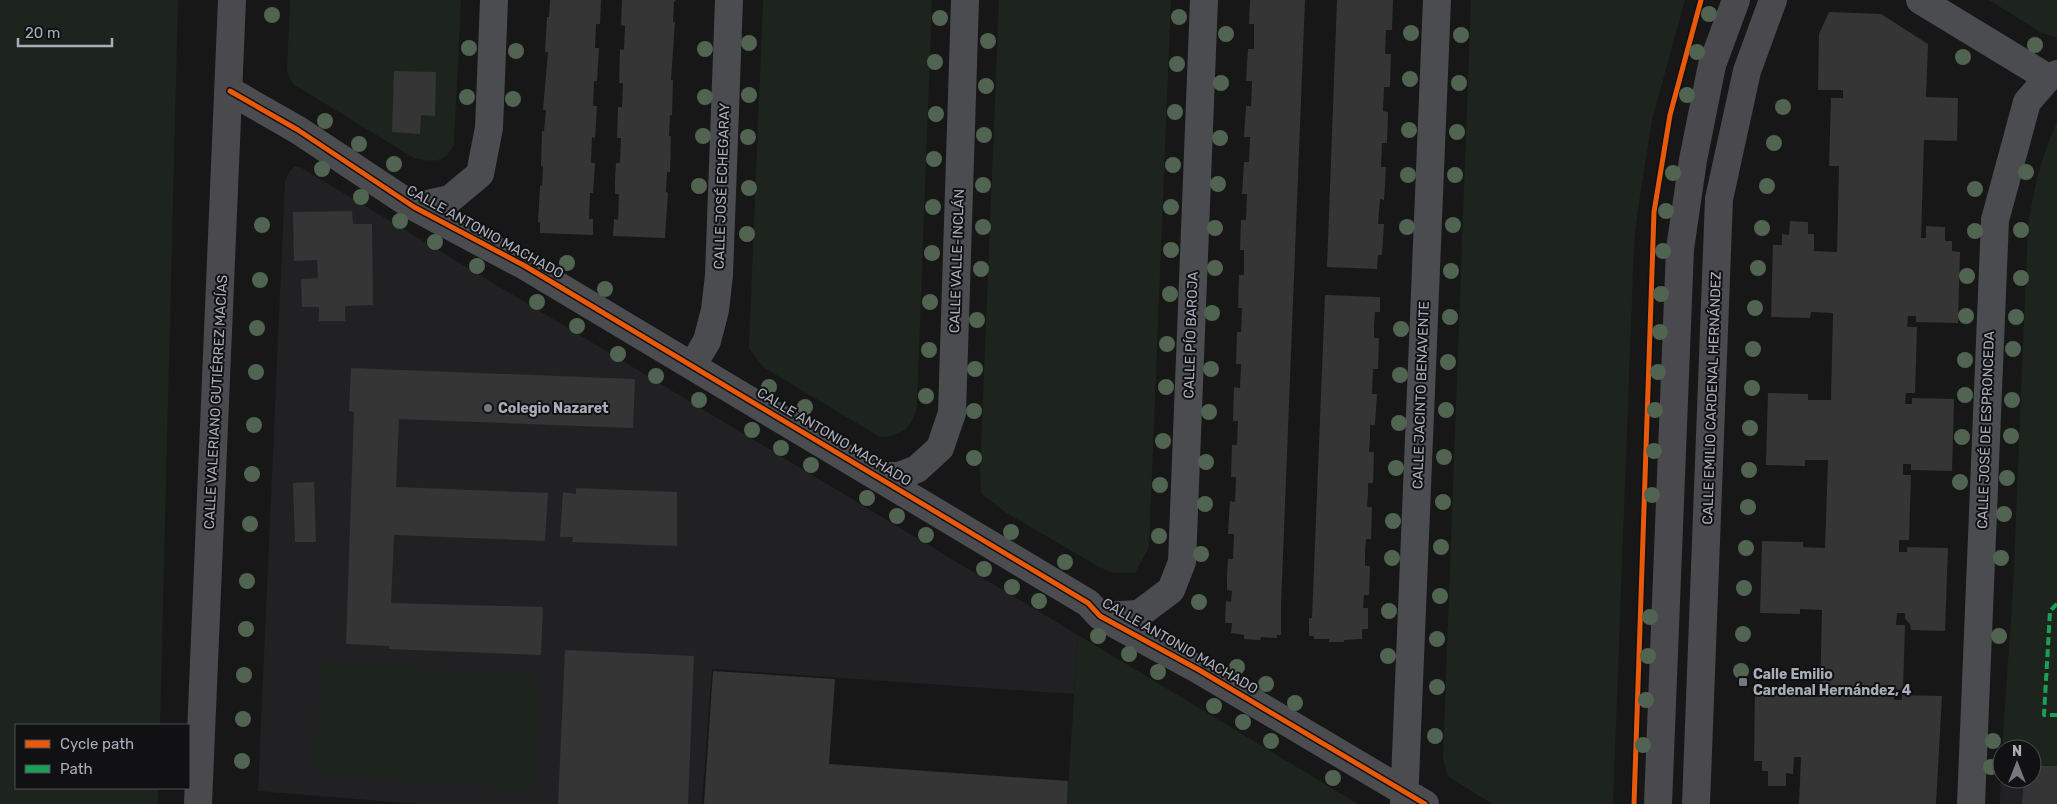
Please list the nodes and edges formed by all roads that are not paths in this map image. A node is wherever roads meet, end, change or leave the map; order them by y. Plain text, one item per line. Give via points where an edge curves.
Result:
1 (232, 0) edge
2 (494, 0) edge
3 (729, 0) edge
4 (965, 0) edge
5 (1204, 0) edge
6 (1437, 0) edge
7 (1736, 0) edge
8 (1773, 0) edge
9 (1920, 0) edge
10 (2052, 76) edge
11 (230, 91) junction
12 (414, 207) junction
13 (692, 366) junction
14 (878, 476) junction
15 (1100, 616) junction
16 (1411, 800) edge
17 (198, 804) edge
18 (1658, 804) edge
19 (1696, 804) edge
20 (1971, 804) edge

1 - 11 main road, CALLE VALERIANO GUTIÉRREZ MACÍAS
2 - 12 street via 489,128 480,174 450,199
3 - 13 street, CALLE JOSÉ ECHEGARAY via 719,275 715,310 706,341
4 - 14 street, CALLE VALLE-INCLÁN via 952,413 940,448 917,469 899,476
5 - 15 street, CALLE PÍO BAROJA via 1182,562 1172,590 1139,614
6 - 16 street, CALLE JACINTO BENAVENTE
7 - 18 main road via 1712,65 1692,160 1680,249
8 - 19 main road, CALLE EMILIO CARDENAL HERNÁNDEZ via 1747,71 1719,199
9 - 10 street
10 - 20 street, CALLE JOSÉ DE ESPRONCEDA via 2028,102 1995,220
11 - 12 street, CALLE ANTONIO MACHADO via 298,130
11 - 17 main road, CALLE VALERIANO GUTIÉRREZ MACÍAS
12 - 13 street, CALLE ANTONIO MACHADO via 525,266
13 - 14 street, CALLE ANTONIO MACHADO
14 - 15 street, CALLE ANTONIO MACHADO via 1088,603
15 - 16 street, CALLE ANTONIO MACHADO via 1199,670

